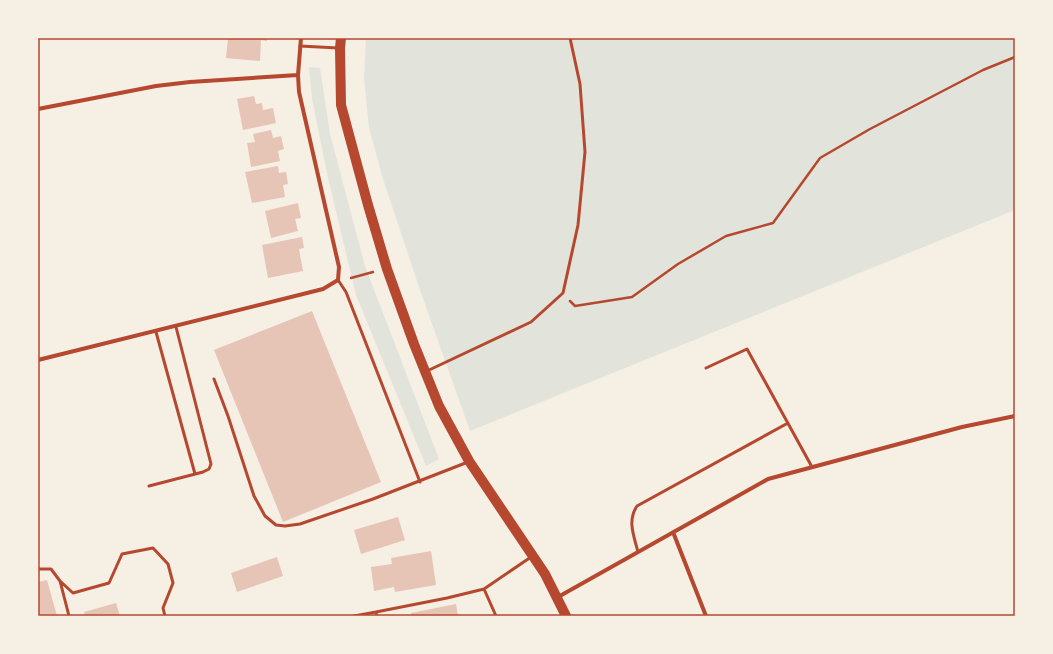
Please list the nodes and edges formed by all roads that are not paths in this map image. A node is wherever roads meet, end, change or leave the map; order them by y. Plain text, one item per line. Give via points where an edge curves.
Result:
1 (301, 38) edge
2 (570, 38) edge
3 (340, 43) edge
4 (300, 46) junction
5 (298, 74) junction
6 (38, 109) edge
7 (338, 280) junction
8 (176, 327) junction
9 (156, 332) junction
10 (38, 360) edge
11 (706, 368) dead end
12 (426, 372) junction
13 (214, 379) dead end
14 (1015, 416) edge
15 (788, 423) junction
16 (469, 461) junction
17 (812, 467) junction
18 (195, 474) junction
19 (420, 482) junction
20 (149, 486) dead end
21 (673, 532) junction
22 (638, 552) junction
23 (533, 556) junction
24 (38, 568) edge
25 (60, 581) junction
26 (484, 589) junction
27 (557, 597) junction
28 (377, 614) edge
29 (69, 616) edge
30 (165, 616) edge
31 (354, 616) edge
32 (496, 616) edge
33 (566, 616) edge
34 (706, 616) edge

1 - 4 street
2 - 12 lane via 580,84 585,152 578,225 563,293 531,322
3 - 4 lane
3 - 12 main road via 342,105 368,205 387,269
4 - 5 street
5 - 6 street via 156,86
5 - 7 street via 299,92 339,267
7 - 8 street via 323,289
7 - 19 lane via 346,292
8 - 9 street
8 - 18 lane via 211,464 209,469
9 - 10 street
9 - 18 lane
11 - 15 lane via 747,349
12 - 16 main road via 439,406
13 - 19 lane via 254,496 265,516 276,525 300,524
14 - 17 street via 962,427
15 - 17 lane
15 - 22 lane via 637,506 632,513 631,521
16 - 19 lane
16 - 23 main road
17 - 21 street via 768,479
18 - 20 lane
21 - 22 street
21 - 34 street
22 - 27 street
23 - 26 lane
23 - 27 main road
24 - 25 lane via 51,569
25 - 29 lane
25 - 30 lane via 73,593 109,583 122,554 153,548 168,564 173,583 164,608
26 - 28 lane
26 - 32 lane
27 - 33 main road
28 - 31 lane

